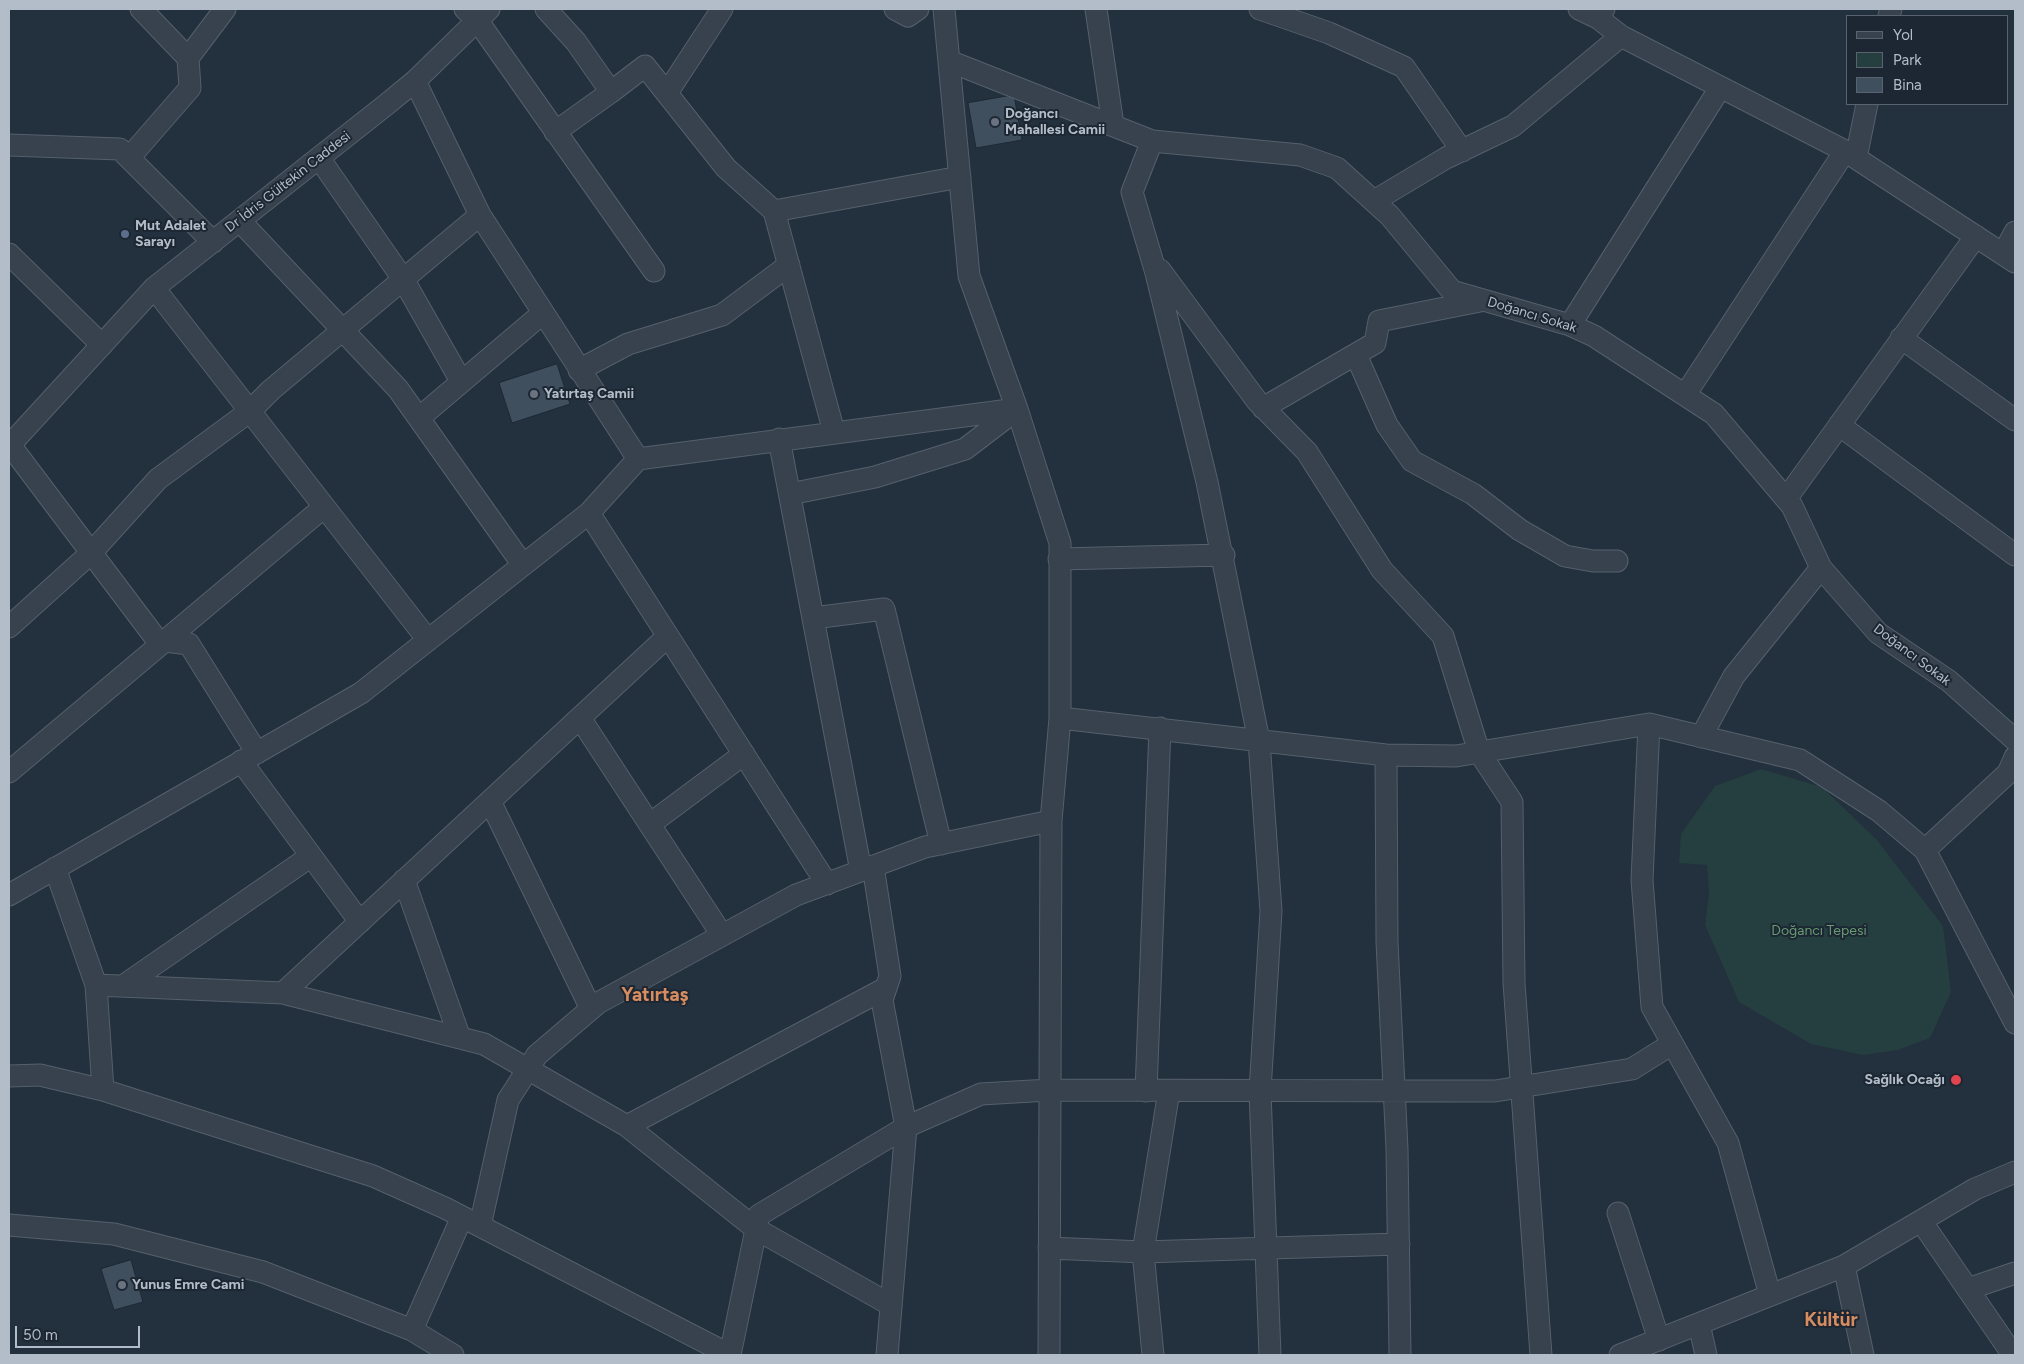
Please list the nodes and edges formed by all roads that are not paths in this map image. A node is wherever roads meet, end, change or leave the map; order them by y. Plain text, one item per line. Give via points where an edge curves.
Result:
1 (141, 9) edge
2 (224, 9) edge
3 (546, 9) edge
4 (722, 9) edge
5 (895, 9) edge
6 (918, 9) edge
7 (944, 9) edge
8 (1096, 9) edge
9 (1260, 9) edge
10 (1579, 9) edge
11 (477, 13) edge
12 (1601, 14) edge
13 (1621, 36) junction
14 (188, 58) junction
15 (949, 61) junction
16 (415, 81) junction
17 (1720, 88) junction
18 (611, 92) junction
19 (667, 93) junction
20 (1867, 105) edge
21 (1113, 125) junction
22 (555, 132) junction
23 (1152, 140) junction
24 (9, 145) edge
25 (1462, 151) junction
26 (1851, 155) junction
27 (129, 158) junction
28 (319, 158) junction
29 (960, 177) junction
30 (1374, 201) junction
31 (774, 211) junction
32 (480, 215) junction
33 (240, 221) junction
34 (2015, 232) edge
35 (1976, 236) junction
36 (213, 242) junction
37 (9, 254) edge
38 (2009, 258) edge
39 (1152, 260) junction
40 (789, 265) junction
41 (654, 271) dead end
42 (403, 279) junction
43 (154, 288) junction
44 (1484, 300) junction
45 (543, 313) junction
46 (1570, 325) junction
47 (342, 330) junction
48 (1901, 338) junction
49 (102, 345) junction
50 (1356, 354) junction
51 (579, 370) junction
52 (461, 381) junction
53 (1685, 395) junction
54 (1263, 408) junction
55 (1017, 410) junction
56 (250, 411) junction
57 (419, 418) junction
58 (2015, 420) edge
59 (1839, 425) junction
60 (834, 432) junction
61 (779, 439) junction
62 (10, 446) edge
63 (638, 459) junction
64 (790, 494) junction
65 (1786, 499) junction
66 (324, 507) junction
67 (589, 513) junction
68 (91, 553) junction
69 (2015, 555) edge
70 (1224, 556) junction
71 (1059, 559) junction
72 (1617, 561) dead end
73 (523, 565) junction
74 (1821, 568) junction
75 (813, 618) junction
76 (9, 627) edge
77 (668, 636) junction
78 (428, 640) junction
79 (165, 641) junction
80 (580, 718) junction
81 (1060, 718) junction
82 (1649, 724) junction
83 (1160, 728) junction
84 (1701, 737) junction
85 (2015, 740) edge
86 (1259, 741) junction
87 (1479, 752) junction
88 (744, 754) junction
89 (1386, 755) junction
90 (249, 757) junction
91 (2015, 757) edge
92 (9, 772) edge
93 (490, 801) junction
94 (1051, 821) junction
95 (650, 824) junction
96 (941, 844) junction
97 (1925, 850) junction
98 (311, 856) junction
99 (55, 868) junction
100 (867, 868) junction
101 (404, 880) junction
102 (827, 884) junction
103 (9, 895) edge
104 (360, 922) junction
105 (722, 935) junction
106 (96, 985) junction
107 (123, 986) junction
108 (886, 988) junction
109 (283, 993) junction
110 (591, 1009) junction
111 (2015, 1023) edge
112 (460, 1038) junction
113 (1672, 1044) junction
114 (528, 1069) junction
115 (9, 1076) edge
116 (1522, 1086) junction
117 (103, 1090) junction
118 (1049, 1090) junction
119 (1146, 1091) junction
120 (1169, 1091) junction
121 (1260, 1091) junction
122 (1394, 1091) junction
123 (627, 1126) junction
124 (906, 1127) junction
125 (2015, 1159) edge
126 (2015, 1172) edge
127 (1975, 1189) junction
128 (1618, 1213) dead end
129 (471, 1221) junction
130 (1921, 1221) junction
131 (9, 1225) edge
132 (756, 1229) junction
133 (1398, 1244) junction
134 (1049, 1248) junction
135 (1264, 1248) junction
136 (1143, 1252) junction
137 (1844, 1266) junction
138 (2015, 1272) edge
139 (1968, 1289) junction
140 (1770, 1295) junction
141 (891, 1305) junction
142 (1699, 1324) junction
143 (412, 1330) junction
144 (1659, 1340) junction
145 (453, 1355) edge
146 (730, 1355) edge
147 (887, 1355) edge
148 (1048, 1355) edge
149 (1154, 1355) edge
150 (1270, 1355) edge
151 (1400, 1355) edge
152 (1541, 1355) edge
153 (1620, 1355) edge
154 (1706, 1355) edge
155 (1863, 1355) edge
156 (2013, 1355) edge

1 - 14 street
2 - 14 street
3 - 18 street via 576,42
4 - 19 street
5 - 6 street via 908,16
7 - 15 street
8 - 21 street
9 - 25 street via 1328,33 1404,67
10 - 12 street
11 - 16 street, Dr İdris Gültekin Caddesi
11 - 22 street
12 - 13 street
13 - 17 street
13 - 25 street via 1513,126
14 - 27 street via 190,88
15 - 21 street, Doğancı Sokak
15 - 29 street
16 - 28 street, Dr İdris Gültekin Caddesi
16 - 32 street
17 - 26 street
17 - 46 street
18 - 19 street via 645,66
18 - 22 street
19 - 31 street via 726,168
20 - 26 street
21 - 23 street, Doğancı Sokak
22 - 41 street
23 - 30 street, Doğancı Sokak via 1300,155 1337,168
23 - 39 street via 1132,192
24 - 27 street via 120,149
25 - 30 street
26 - 35 street
26 - 53 street
27 - 36 street
28 - 33 street, Dr İdris Gültekin Caddesi
28 - 42 street
29 - 31 street
29 - 55 street via 969,276
30 - 44 street, Doğancı Sokak via 1452,291
31 - 40 street
32 - 42 street
32 - 45 street
33 - 36 street, Dr İdris Gültekin Caddesi
33 - 47 street
34 - 38 street
35 - 38 street
35 - 48 street
36 - 43 street, Dr İdris Gültekin Caddesi
37 - 49 street
39 - 54 street
39 - 70 street
40 - 51 street via 722,315 628,344
40 - 60 street
42 - 47 street
42 - 52 street
43 - 49 street, Dr İdris Gültekin Caddesi
43 - 56 street
44 - 46 street, Doğancı Sokak
44 - 50 street via 1379,321 1375,343
45 - 51 street
45 - 52 street
46 - 53 street, Doğancı Sokak via 1594,336
47 - 56 street
47 - 57 street via 398,389
48 - 58 street
48 - 59 street
49 - 62 street, Dr İdris Gültekin Caddesi
50 - 54 street
50 - 72 street via 1387,425 1412,461 1473,494 1520,530 1565,556
51 - 63 street
52 - 57 street
53 - 65 street, Doğancı Sokak via 1714,414
54 - 87 street via 1307,452 1382,570 1444,636
55 - 60 street
55 - 64 street via 965,449 875,477
55 - 71 street via 1060,543
56 - 66 street
56 - 68 street via 158,479
57 - 73 street
59 - 65 street
59 - 69 street
60 - 61 street
61 - 63 street
61 - 64 street
62 - 68 street
63 - 67 street
64 - 75 street
65 - 74 street, Doğancı Sokak
66 - 78 street
66 - 79 street
67 - 73 street
67 - 77 street
68 - 76 street
68 - 79 street via 157,640
70 - 71 street
70 - 86 street
71 - 81 street
73 - 78 street
74 - 84 street via 1734,676
74 - 85 street, Doğancı Sokak via 1878,633 1949,682
75 - 96 street via 884,609
75 - 100 street
77 - 80 street
77 - 88 street
78 - 90 street via 361,693
79 - 90 street via 189,644
79 - 92 street
80 - 93 street
80 - 95 street
81 - 83 street
81 - 94 street
82 - 84 street
82 - 87 street
82 - 113 street via 1642,880 1652,1007
83 - 86 street
83 - 119 street
84 - 97 street via 1800,760 1878,811
86 - 89 street
86 - 121 street via 1272,911
87 - 89 street via 1456,756
87 - 116 street via 1512,802 1514,983
88 - 95 street
88 - 102 street
89 - 122 street via 1387,942
90 - 98 street
90 - 99 street
91 - 97 street via 2008,773
93 - 101 street
93 - 110 street
94 - 96 street
94 - 118 street
95 - 105 street
96 - 100 street
97 - 111 street
98 - 104 street
98 - 107 street
99 - 103 street
99 - 106 street
100 - 102 street
100 - 108 street via 890,976
101 - 104 street
101 - 112 street
102 - 105 street via 796,896
104 - 109 street
105 - 110 street
106 - 107 street
106 - 117 street
107 - 109 street
108 - 123 street
108 - 124 street via 882,1000
109 - 112 street
110 - 114 street via 537,1055
112 - 114 street via 484,1044
113 - 116 street via 1632,1069
113 - 140 street via 1728,1143
114 - 123 street
114 - 129 street via 508,1100
115 - 117 street via 40,1075
116 - 122 street via 1495,1091
116 - 152 street
117 - 129 street via 373,1176
118 - 119 street
118 - 124 street via 981,1094
118 - 134 street
119 - 120 street
120 - 121 street
120 - 136 street
121 - 122 street
121 - 135 street
122 - 133 street
123 - 132 street
124 - 132 street via 759,1215
124 - 141 street
125 - 127 street
126 - 127 street
127 - 130 street
128 - 144 street
129 - 143 street
129 - 146 street
130 - 137 street
130 - 139 street
131 - 143 street via 114,1234 263,1272
132 - 141 street
132 - 146 street
133 - 135 street
133 - 151 street
134 - 136 street
134 - 148 street
135 - 136 street
135 - 150 street
136 - 149 street
137 - 140 street
137 - 155 street
138 - 139 street
139 - 156 street
140 - 142 street
141 - 147 street
142 - 144 street
142 - 154 street
143 - 145 street
144 - 153 street

